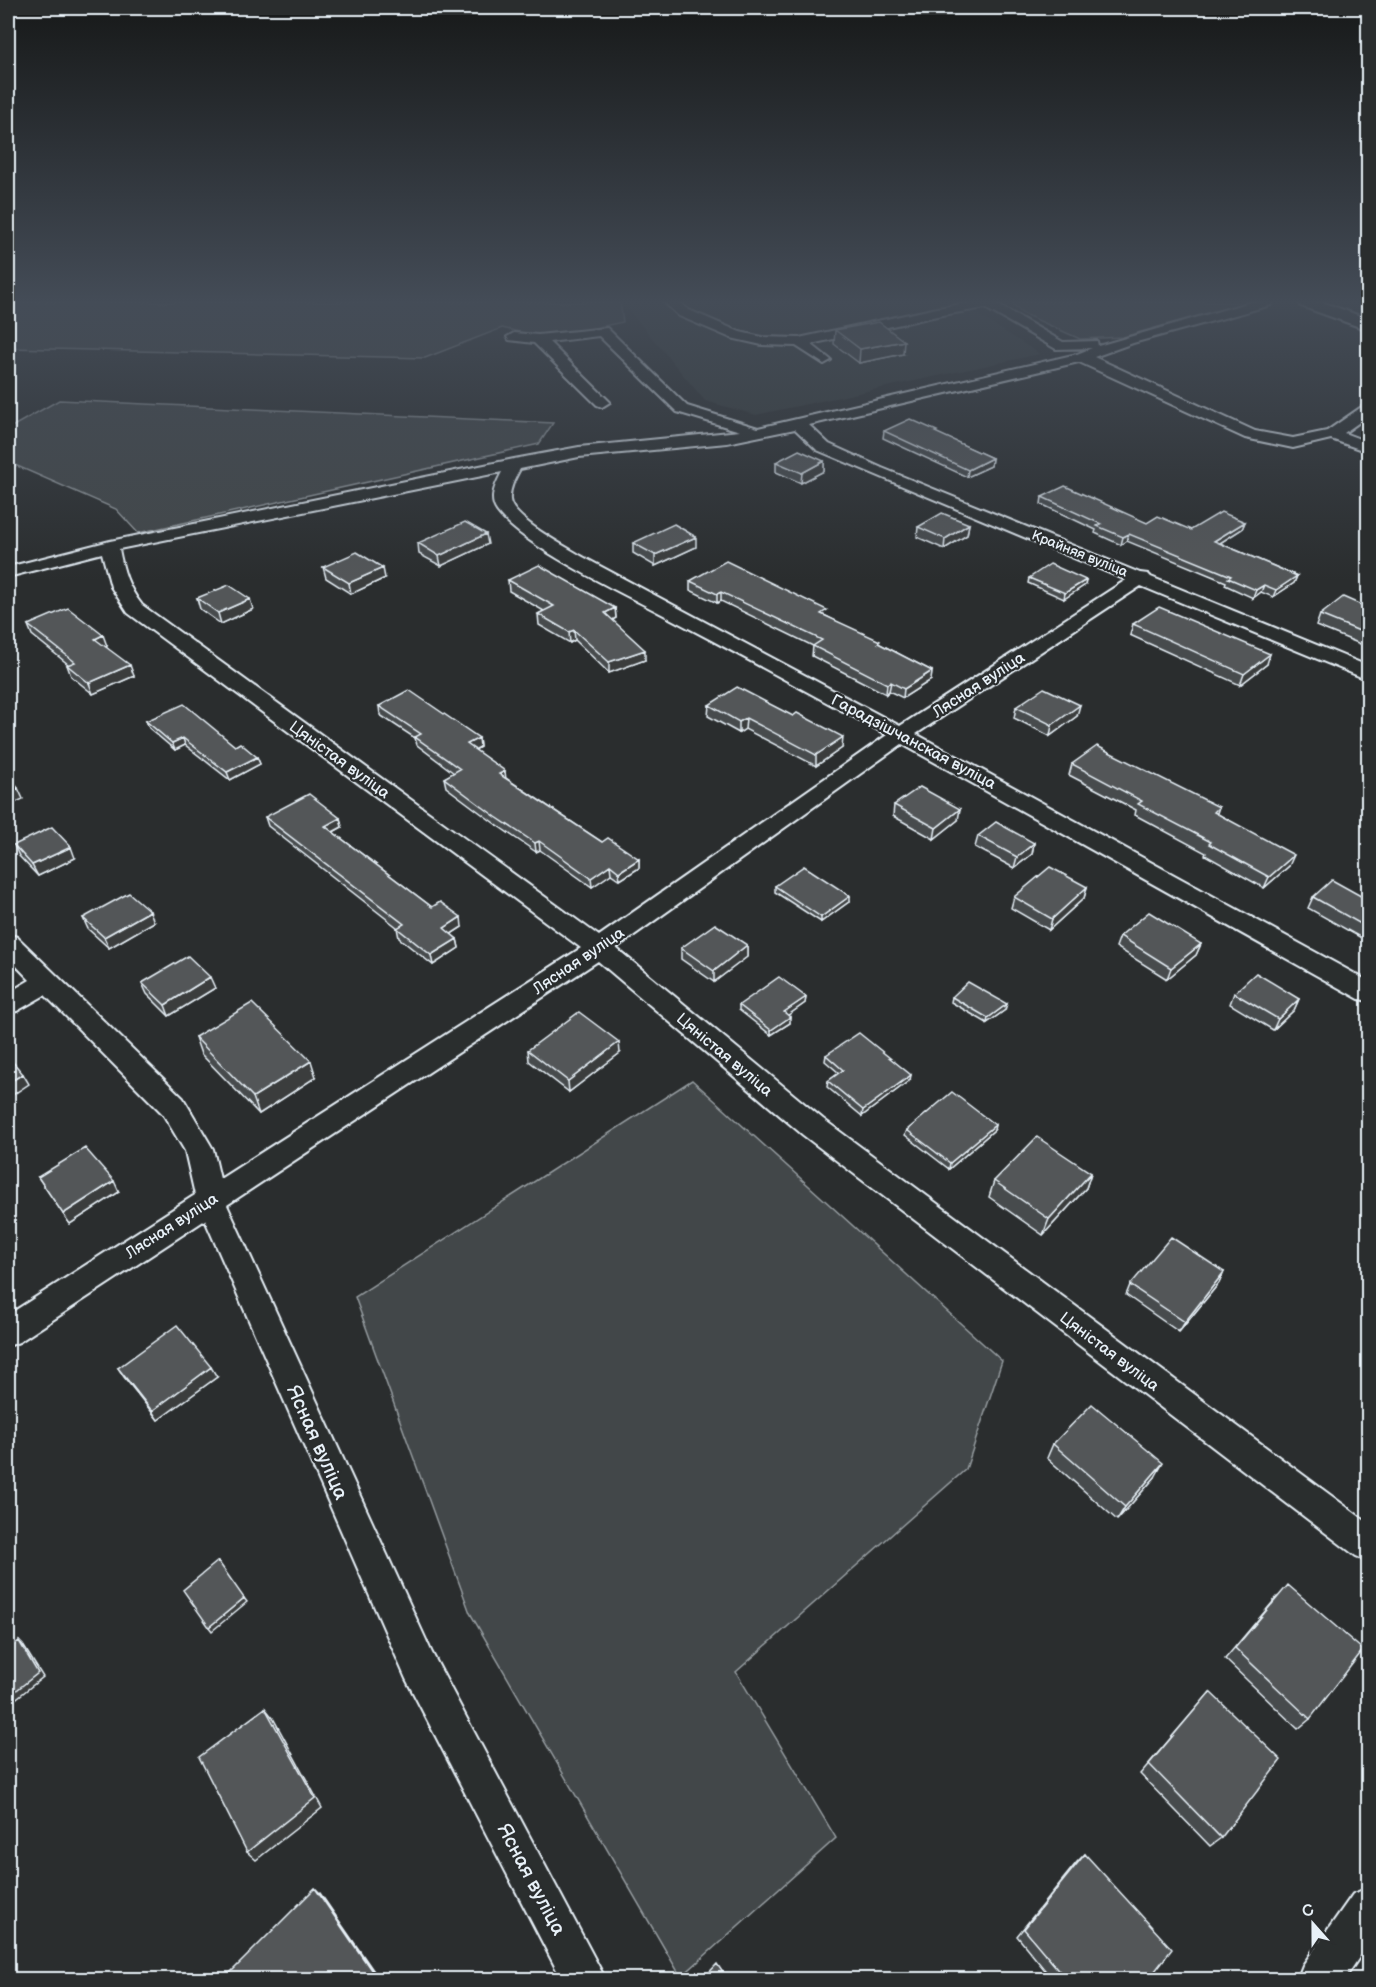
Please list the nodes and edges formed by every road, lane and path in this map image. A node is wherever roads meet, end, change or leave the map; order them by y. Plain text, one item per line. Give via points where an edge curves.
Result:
1 (595, 395) edge
2 (667, 395) edge
3 (919, 395) edge
4 (1163, 395) edge
5 (602, 402) dead end
6 (1368, 409) edge
7 (798, 423) junction
8 (760, 432) junction
9 (1332, 434) junction
10 (1368, 447) edge
11 (514, 464) junction
12 (110, 546) junction
13 (8, 572) edge
14 (1142, 578) junction
15 (1368, 673) edge
16 (902, 734) junction
17 (8, 943) edge
18 (599, 948) junction
19 (47, 982) junction
20 (1368, 992) edge
21 (8, 1004) edge
22 (210, 1199) junction
23 (8, 1332) edge
24 (1368, 1544) edge
25 (1368, 1909) edge
26 (585, 1980) edge
27 (1318, 1980) edge

1 - 5 street
2 - 8 street via 682,409
3 - 7 street
4 - 9 street via 1251,435 1293,443
6 - 9 street
7 - 8 street
7 - 14 street, Крайняя вуліца via 823,447
8 - 11 street via 579,452
9 - 10 street
11 - 12 street
11 - 16 street, Гарадзішчанская вуліца via 501,492 504,507 518,522 618,584
12 - 13 street
12 - 18 street, Цяністая вуліца via 116,580 135,609
14 - 15 street, Крайняя вуліца
14 - 16 street, Лясная вуліца
16 - 18 street, Лясная вуліца
16 - 20 street, Гарадзішчанская вуліца
17 - 19 street, Ясная вуліца
18 - 22 street, Лясная вуліца
18 - 24 street, Цяністая вуліца via 813,1127
19 - 21 street
19 - 22 street, Ясная вуліца via 173,1106 199,1149
22 - 23 street, Лясная вуліца
22 - 26 street, Ясная вуліца via 419,1666
25 - 27 street

